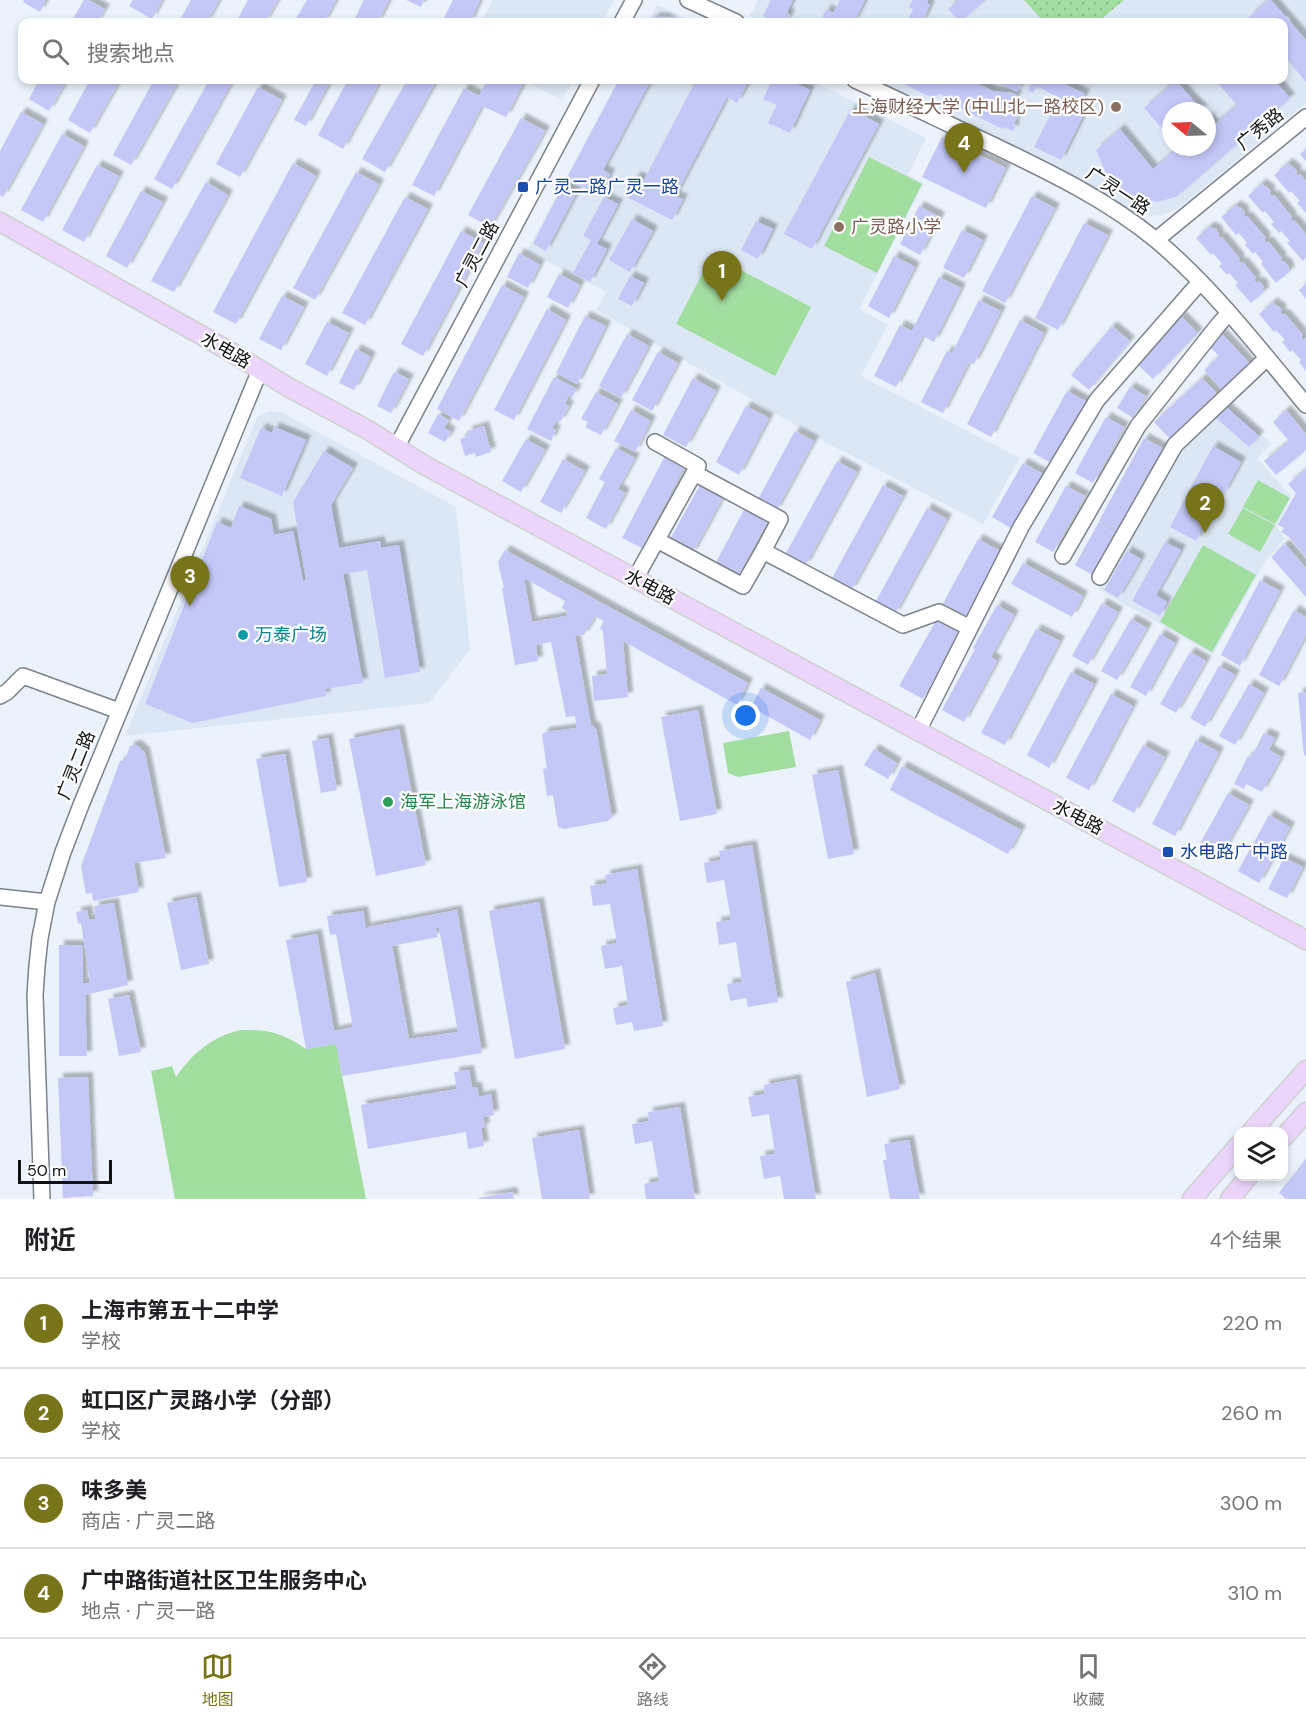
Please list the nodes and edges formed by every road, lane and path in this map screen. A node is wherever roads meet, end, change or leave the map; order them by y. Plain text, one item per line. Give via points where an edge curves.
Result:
1 (634, 0) edge
2 (688, 0) edge
3 (624, 18) edge
4 (727, 18) edge
5 (590, 84) edge
6 (863, 84) edge
7 (1306, 117) edge
8 (0, 222) edge
9 (1156, 240) junction
10 (1200, 282) junction
11 (1230, 314) junction
12 (1267, 358) junction
13 (260, 370) junction
14 (1306, 405) edge
15 (655, 442) dead end
16 (396, 448) junction
17 (694, 473) junction
18 (657, 540) junction
19 (763, 551) junction
20 (1063, 556) dead end
21 (1100, 577) dead end
22 (635, 579) junction
23 (970, 628) junction
24 (0, 696) edge
25 (119, 711) junction
26 (918, 731) junction
27 (0, 882) edge
28 (0, 897) edge
29 (47, 902) junction
30 (1306, 940) edge
31 (1306, 1070) edge
32 (1306, 1112) edge
33 (1255, 1127) edge
34 (1288, 1132) edge
35 (1234, 1152) edge
36 (1245, 1181) edge
37 (42, 1199) edge
38 (1191, 1199) edge
39 (1230, 1199) edge

1 - 3 street
2 - 4 street
5 - 16 street, 广灵二路
6 - 9 street, 广灵一路 via 1072,183
7 - 9 street, 广秀路
8 - 13 main road, 水电路
9 - 10 street, 广灵一路
10 - 11 street, 广灵一路
10 - 23 street via 1097,400 1021,527
11 - 12 street, 广灵一路
11 - 20 street via 1137,426
12 - 14 street, 广灵一路
12 - 21 street via 1175,445
13 - 16 main road, 水电路
13 - 25 street, 广灵二路
15 - 17 street via 698,466
16 - 22 main road, 水电路
17 - 18 street
17 - 19 street via 780,519
18 - 19 street via 743,586
18 - 22 street
19 - 23 street via 903,625 939,612
22 - 26 main road, 水电路
23 - 26 street
24 - 25 street via 23,676
25 - 29 street, 广灵二路
26 - 30 main road, 水电路
27 - 28 street
28 - 29 street
29 - 37 street, 广灵二路 via 36,994
31 - 33 main road
32 - 34 main road
35 - 38 main road
36 - 39 main road

